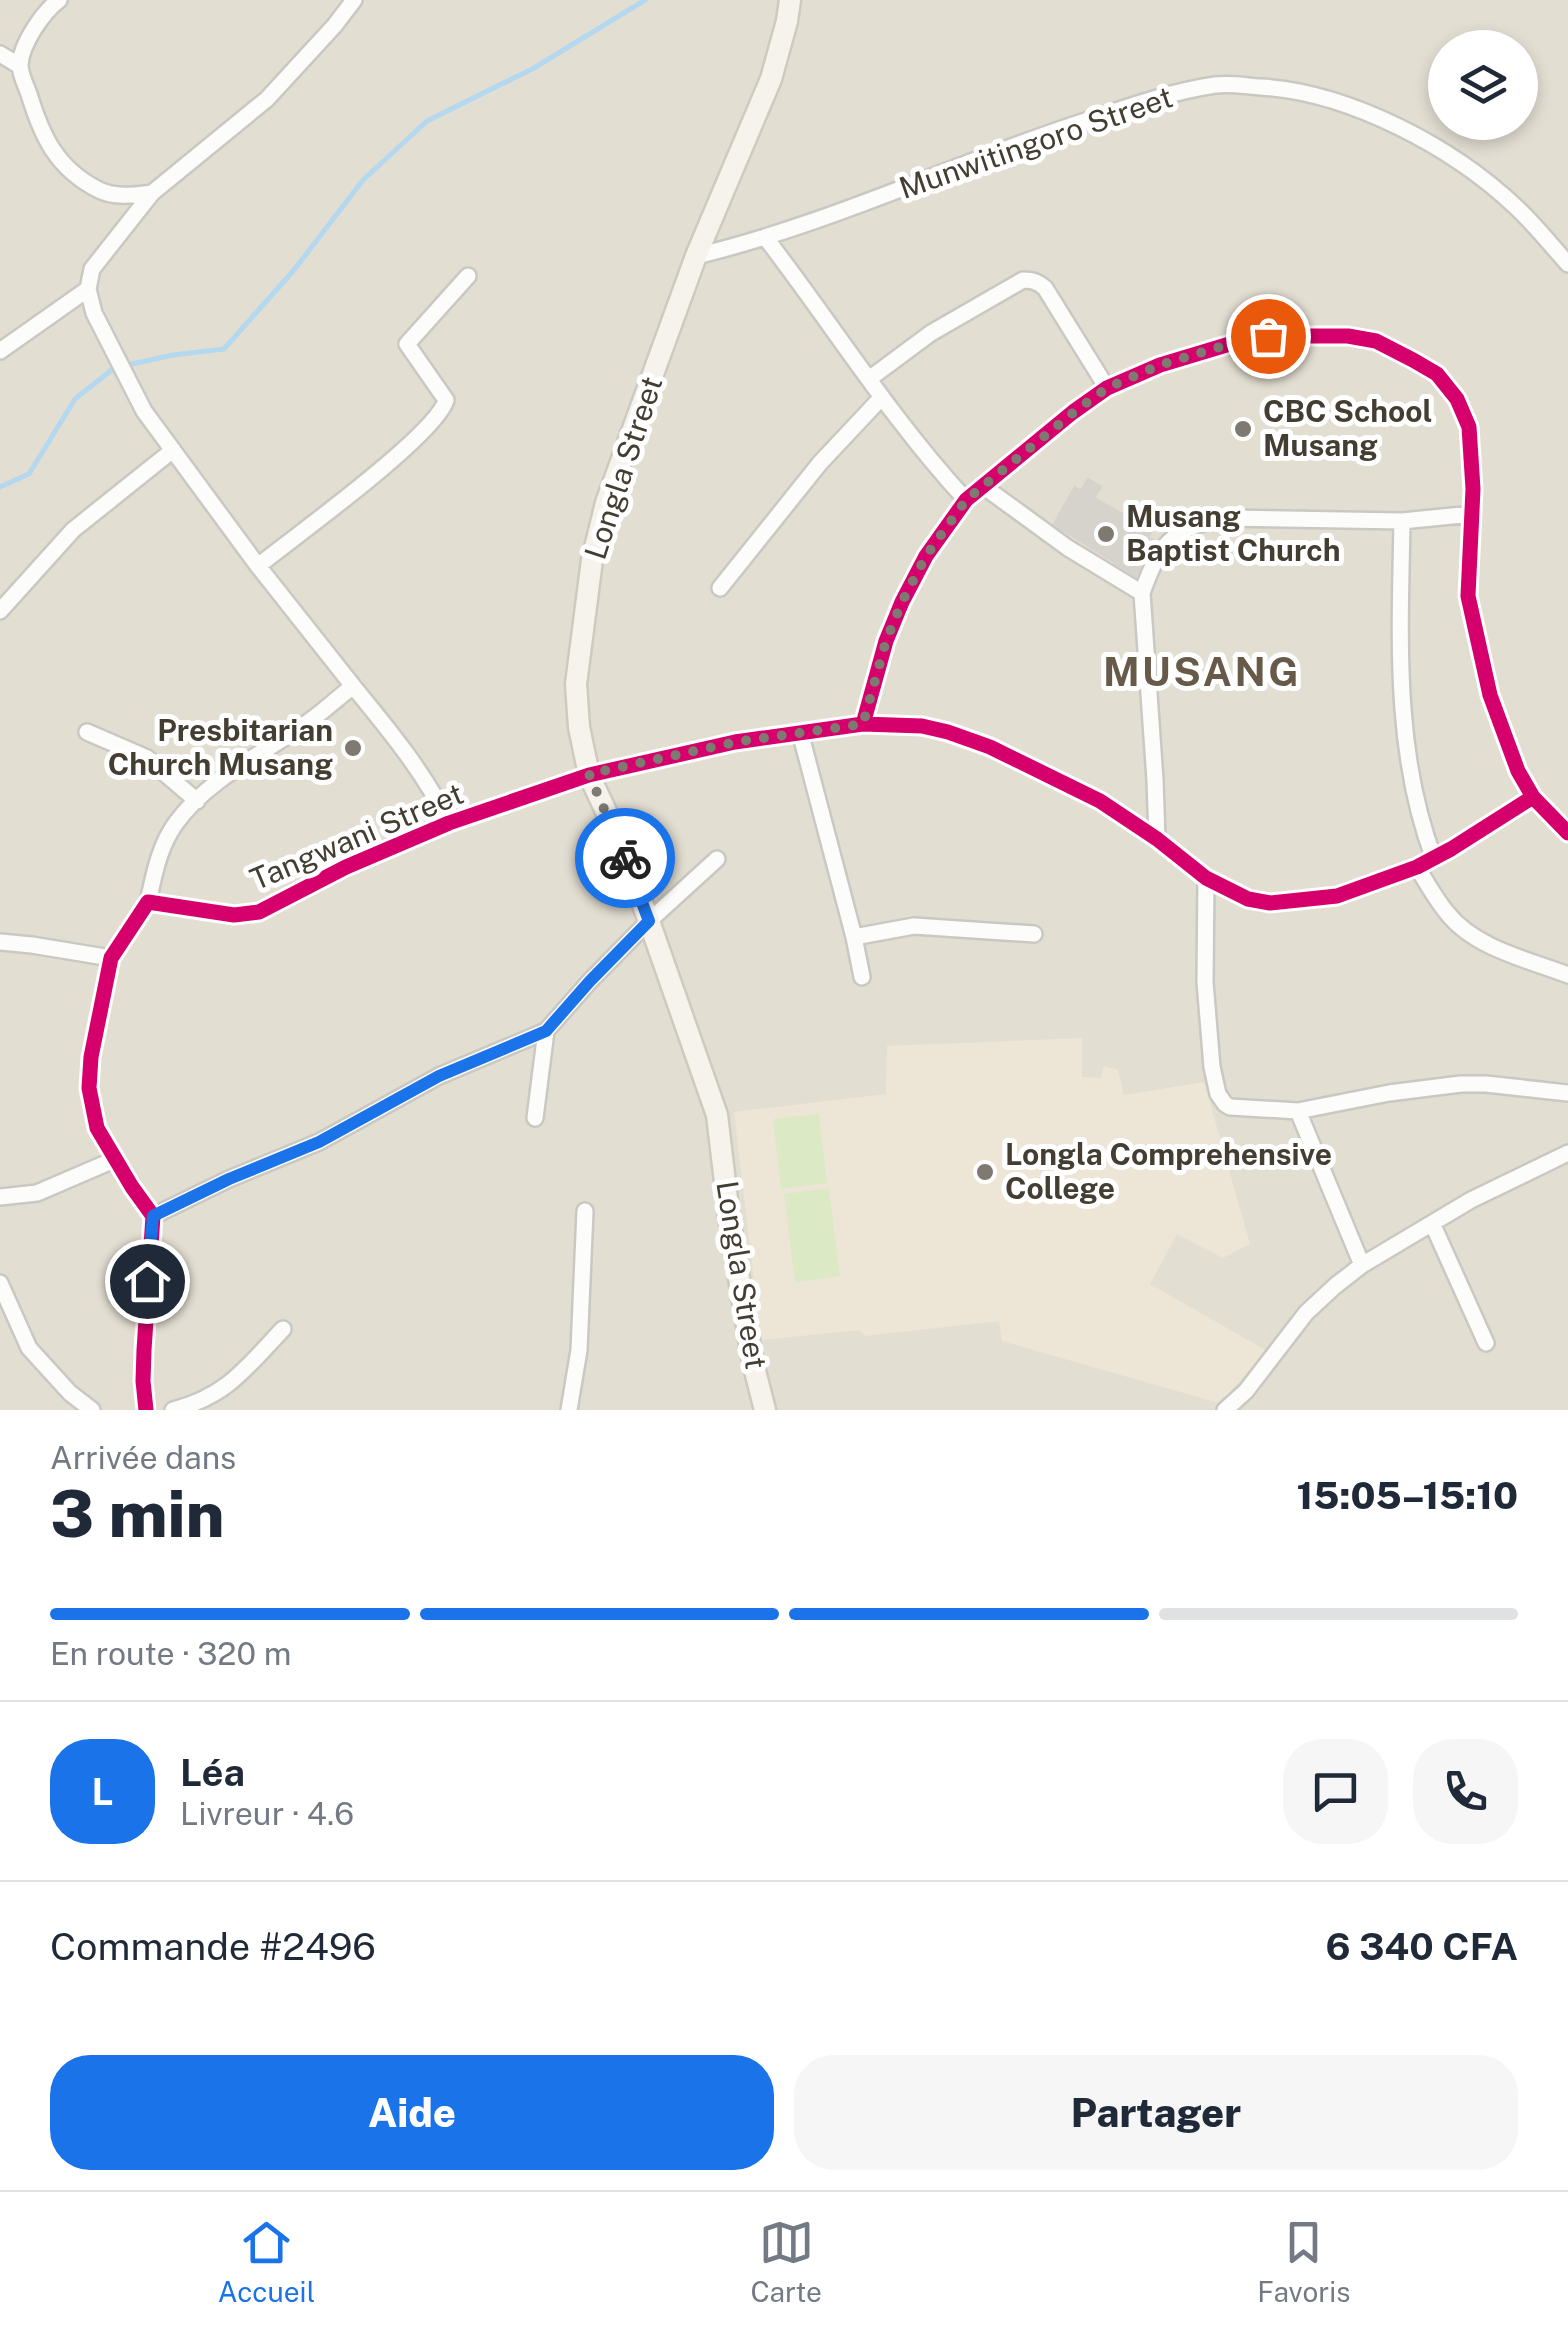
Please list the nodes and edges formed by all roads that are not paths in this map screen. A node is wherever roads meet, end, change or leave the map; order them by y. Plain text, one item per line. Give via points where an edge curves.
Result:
1 (59, 0) edge
2 (354, 0) edge
3 (790, 0) edge
4 (0, 54) edge
5 (20, 66) junction
6 (152, 193) junction
7 (765, 238) junction
8 (696, 256) junction
9 (1568, 264) edge
10 (468, 276) dead end
11 (88, 289) junction
12 (0, 350) edge
13 (870, 379) junction
14 (1107, 388) junction
15 (882, 397) junction
16 (173, 450) junction
17 (983, 486) junction
18 (966, 500) junction
19 (1472, 514) junction
20 (1402, 521) junction
21 (258, 566) junction
22 (720, 588) dead end
23 (1142, 593) junction
24 (0, 612) edge
25 (352, 686) junction
26 (863, 724) junction
27 (88, 732) dead end
28 (800, 732) junction
29 (589, 774) junction
30 (1533, 797) junction
31 (196, 800) junction
32 (449, 823) junction
33 (1568, 833) edge
34 (1156, 839) junction
35 (1434, 858) junction
36 (717, 859) dead end
37 (1417, 867) junction
38 (1206, 878) junction
39 (148, 902) junction
40 (649, 921) junction
41 (1034, 934) dead end
42 (854, 937) junction
43 (0, 942) edge
44 (111, 958) junction
45 (1568, 975) edge
46 (862, 977) dead end
47 (546, 1031) junction
48 (1568, 1093) edge
49 (1298, 1110) junction
50 (535, 1118) dead end
51 (1568, 1153) edge
52 (116, 1158) junction
53 (0, 1197) edge
54 (585, 1211) dead end
55 (153, 1216) junction
56 (1432, 1222) junction
57 (1362, 1265) junction
58 (0, 1283) edge
59 (283, 1329) dead end
60 (1486, 1343) dead end
61 (92, 1410) edge
62 (146, 1410) edge
63 (173, 1410) edge
64 (569, 1410) edge
65 (766, 1410) edge
66 (1225, 1410) edge

1 - 5 street via 29,37
2 - 6 street via 267,99
3 - 8 main road, Longla Street via 771,79
4 - 5 street
5 - 6 street via 40,129 64,167 102,192
6 - 11 street via 92,269
7 - 8 street, Munwitingoro Street
7 - 9 street, Munwitingoro Street via 1046,133 1218,84 1287,88 1392,123 1461,163 1516,207
7 - 13 street
8 - 29 main road, Longla Street via 606,502 592,560 576,684
10 - 21 street via 407,344 446,400 443,411 402,452
11 - 12 street
11 - 16 street via 137,398
13 - 14 street via 931,333 1030,280 1045,288
13 - 15 street
14 - 17 street
14 - 19 street via 1243,340 1348,336 1376,342 1438,374 1457,399 1469,427
15 - 18 street
15 - 22 street
16 - 21 street
16 - 24 street via 73,530
17 - 18 street
17 - 23 street
18 - 26 street via 902,602
19 - 20 street
19 - 30 street via 1471,615 1490,695
20 - 23 street via 1202,522 1166,542
20 - 35 street via 1402,715
21 - 25 street
23 - 34 street
25 - 31 street
25 - 32 street via 406,751
26 - 28 street, Tangwani Street
26 - 34 street, Tangwani Street via 922,726 990,747 1100,801
27 - 31 street via 148,758
28 - 29 street, Tangwani Street
28 - 42 street
29 - 32 street, Tangwani Street
29 - 40 main road, Longla Street
30 - 33 street
30 - 35 street, Tangwani Street
31 - 39 street via 162,848
32 - 39 street, Tangwani Street via 259,912 234,915
34 - 38 street, Tangwani Street
35 - 37 street, Tangwani Street
36 - 40 street
37 - 38 street, Tangwani Street via 1337,896 1270,903
37 - 45 street via 1450,917 1470,934
38 - 49 street via 1206,982 1218,1094 1230,1107
39 - 44 street
40 - 47 street
40 - 65 main road, Longla Street via 717,1115 730,1224
41 - 42 street via 914,926
42 - 46 street
43 - 44 street
44 - 52 street via 89,1088 98,1128
47 - 50 street
47 - 55 street
48 - 49 street via 1462,1084
49 - 57 street
51 - 56 street
52 - 53 street via 36,1193
52 - 55 street
54 - 64 street via 579,1350
55 - 62 street
56 - 57 street
56 - 60 street
57 - 66 street via 1306,1314
58 - 61 street via 29,1348
59 - 63 street via 217,1394

